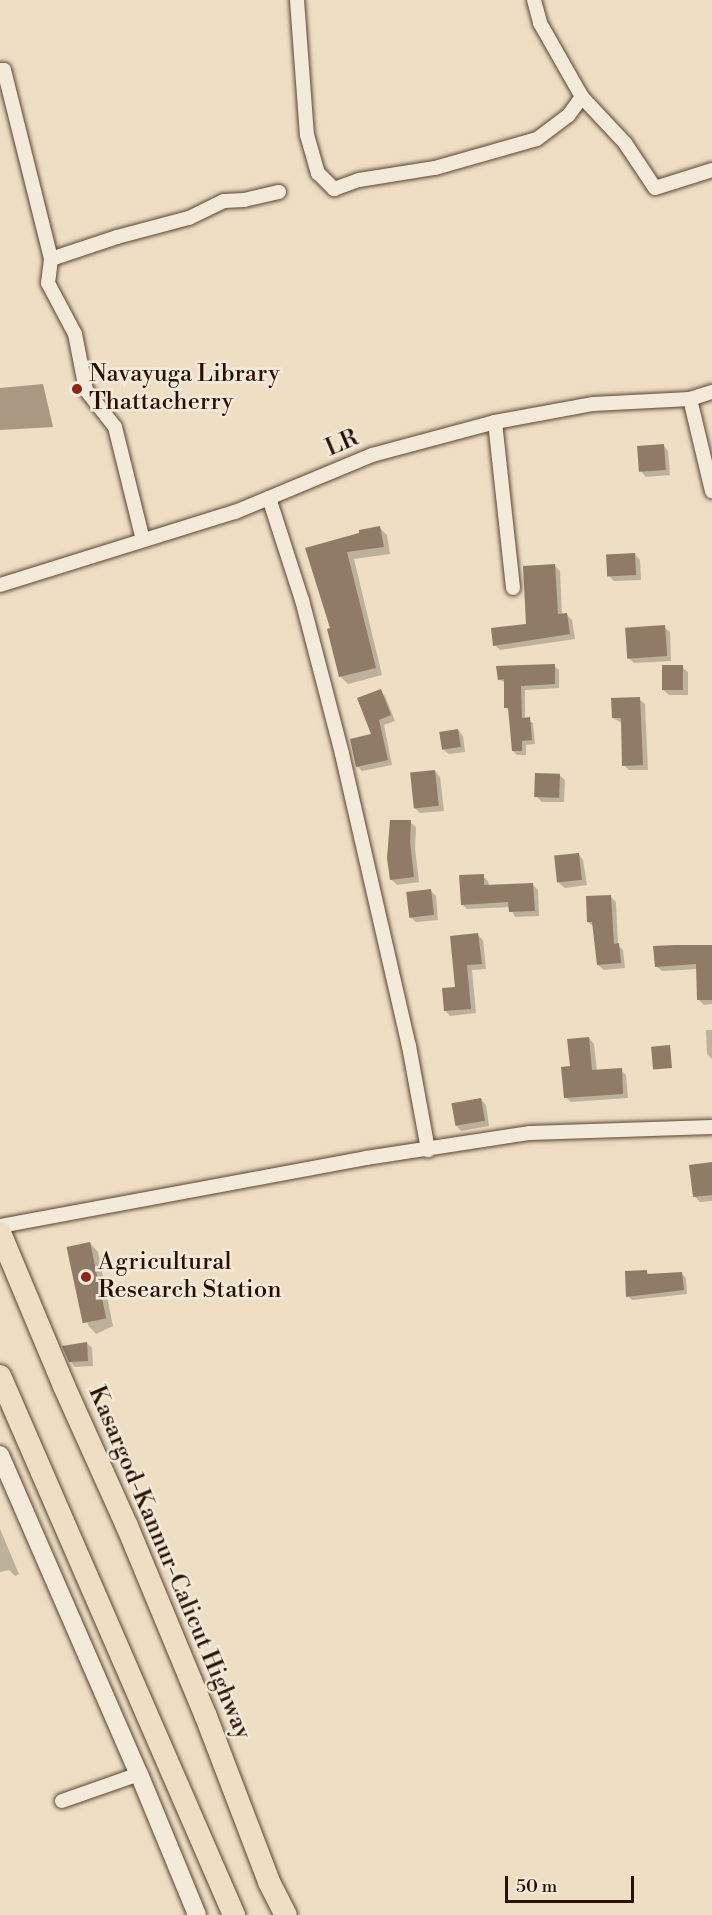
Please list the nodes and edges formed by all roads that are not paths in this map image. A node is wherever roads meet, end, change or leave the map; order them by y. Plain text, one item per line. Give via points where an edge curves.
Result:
1 (297, 0) edge
2 (534, 0) edge
3 (0, 70) edge
4 (582, 97) junction
5 (712, 170) edge
6 (279, 192) dead end
7 (51, 259) junction
8 (712, 392) edge
9 (690, 399) junction
10 (495, 422) junction
11 (712, 491) edge
12 (269, 498) junction
13 (143, 540) junction
14 (0, 585) edge
15 (513, 588) dead end
16 (712, 1126) edge
17 (428, 1150) junction
18 (0, 1226) edge
19 (0, 1233) edge
20 (0, 1376) edge
21 (0, 1455) edge
22 (139, 1774) junction
23 (62, 1801) dead end
24 (197, 1915) edge
25 (234, 1915) edge
26 (286, 1915) edge

1 - 4 street via 307,135 318,173 334,189 359,180 435,168 537,139 568,116
2 - 4 street via 540,23
3 - 7 street via 4,70
4 - 5 street via 625,143 655,188
6 - 7 street via 224,201 189,218
7 - 13 street via 48,283 75,334 86,390 115,427
8 - 9 street, LR
9 - 10 street, LR via 593,404
9 - 11 street
10 - 12 street, LR via 372,455
10 - 15 street
12 - 13 street, LR
12 - 17 street via 302,600 342,754 410,1046
13 - 14 street, LR
16 - 17 street via 530,1133
17 - 18 street
19 - 26 highway, Kasargod-Kannur-Calicut Highway via 206,1714 269,1882
20 - 25 highway
21 - 22 street
22 - 23 street
22 - 24 street

